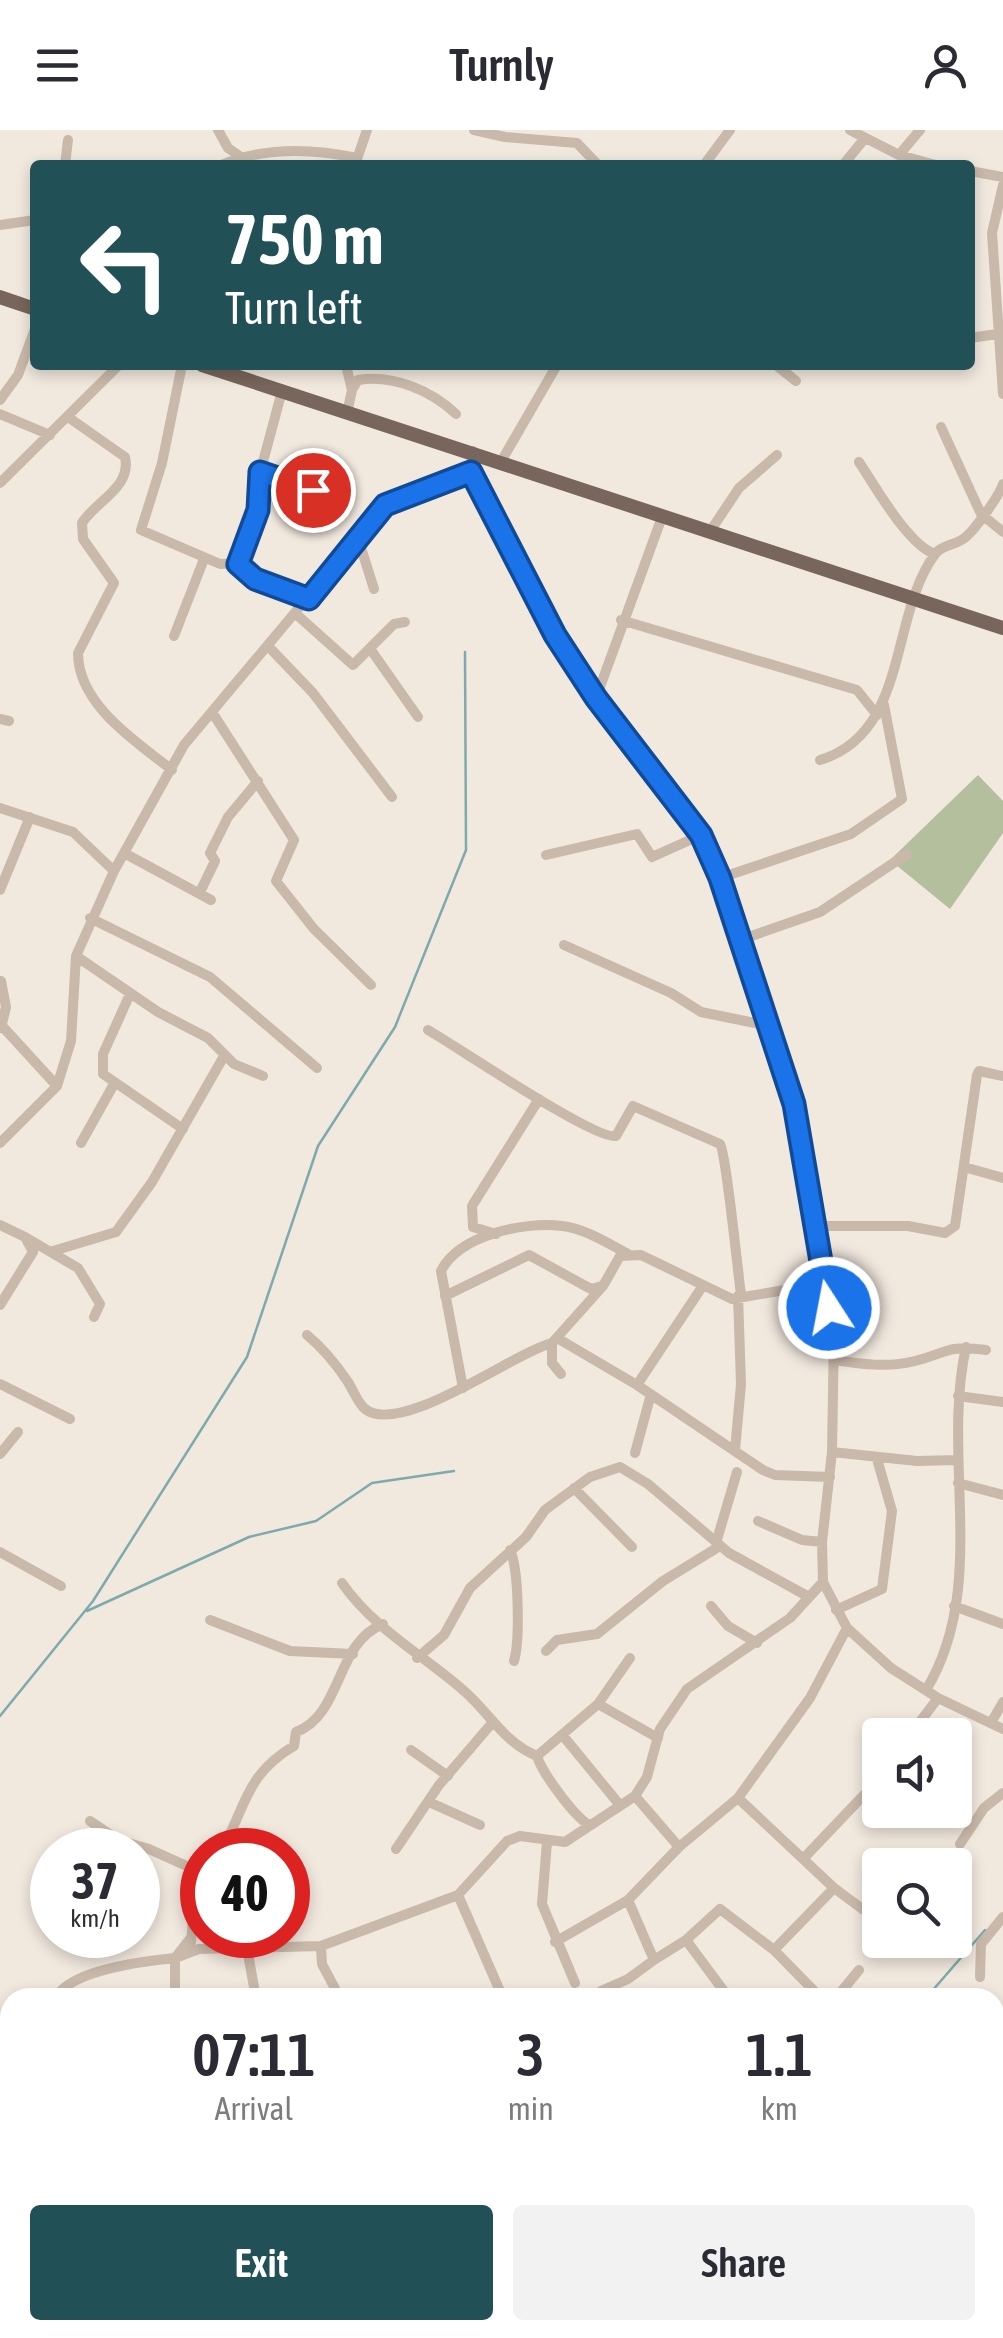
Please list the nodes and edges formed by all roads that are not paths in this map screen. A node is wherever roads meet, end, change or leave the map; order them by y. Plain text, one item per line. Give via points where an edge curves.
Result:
1 (218, 130) edge
2 (367, 130) edge
3 (474, 130) edge
4 (730, 130) edge
5 (850, 130) edge
6 (920, 130) edge
7 (578, 136) edge
8 (864, 138) junction
9 (68, 140) dead end
10 (899, 155) junction
11 (66, 160) edge
12 (240, 160) edge
13 (248, 160) edge
14 (347, 160) edge
15 (357, 160) edge
16 (595, 160) edge
17 (708, 160) edge
18 (847, 160) edge
19 (917, 160) edge
20 (975, 172) edge
21 (1003, 176) edge
22 (1003, 185) edge
23 (30, 221) edge
24 (0, 225) edge
25 (0, 297) edge
26 (30, 306) edge
27 (997, 334) junction
28 (975, 337) edge
29 (30, 343) edge
30 (114, 370) edge
31 (181, 370) edge
32 (217, 370) edge
33 (347, 370) edge
34 (554, 370) edge
35 (782, 370) edge
36 (796, 381) dead end
37 (1002, 388) edge
38 (352, 390) junction
39 (282, 391) junction
40 (0, 400) edge
41 (347, 413) junction
42 (0, 414) edge
43 (456, 414) dead end
44 (68, 416) junction
45 (941, 427) dead end
46 (50, 436) junction
47 (473, 451) junction
48 (777, 455) dead end
49 (502, 460) junction
50 (860, 462) dead end
51 (260, 472) junction
52 (471, 472) junction
53 (0, 483) edge
54 (1003, 484) edge
55 (313, 490) dead end
56 (981, 514) junction
57 (662, 517) junction
58 (710, 532) junction
59 (1003, 532) edge
60 (357, 535) junction
61 (935, 554) junction
62 (204, 558) junction
63 (238, 564) junction
64 (374, 590) dead end
65 (309, 599) junction
66 (912, 600) junction
67 (296, 614) junction
68 (621, 620) junction
69 (406, 622) dead end
70 (1003, 628) edge
71 (174, 636) dead end
72 (268, 646) junction
73 (370, 650) junction
74 (596, 698) junction
75 (880, 710) junction
76 (212, 712) junction
77 (418, 718) dead end
78 (820, 760) dead end
79 (172, 770) junction
80 (258, 780) junction
81 (392, 797) dead end
82 (0, 808) edge
83 (30, 817) junction
84 (701, 835) junction
85 (124, 854) junction
86 (546, 854) dead end
87 (907, 854) dead end
88 (114, 871) junction
89 (720, 878) junction
90 (0, 890) edge
91 (200, 892) junction
92 (212, 900) dead end
93 (90, 918) junction
94 (740, 940) junction
95 (564, 945) dead end
96 (76, 956) junction
97 (1, 981) edge
98 (371, 985) dead end
99 (130, 994) junction
100 (765, 1025) junction
101 (2, 1028) edge
102 (428, 1030) dead end
103 (224, 1056) junction
104 (317, 1068) dead end
105 (264, 1076) dead end
106 (1003, 1076) edge
107 (114, 1084) junction
108 (57, 1086) junction
109 (539, 1099) junction
110 (183, 1129) junction
111 (0, 1143) edge
112 (81, 1143) dead end
113 (964, 1167) junction
114 (1003, 1178) edge
115 (0, 1225) edge
116 (813, 1226) junction
117 (497, 1234) junction
118 (25, 1238) junction
119 (52, 1251) junction
120 (628, 1254) junction
121 (824, 1283) junction
122 (603, 1286) junction
123 (702, 1287) junction
124 (739, 1295) junction
125 (446, 1296) junction
126 (0, 1305) edge
127 (94, 1316) dead end
128 (307, 1335) dead end
129 (554, 1341) junction
130 (966, 1347) junction
131 (986, 1350) dead end
132 (834, 1360) junction
133 (562, 1374) dead end
134 (0, 1384) edge
135 (637, 1385) junction
136 (464, 1388) junction
137 (651, 1394) junction
138 (958, 1396) junction
139 (1003, 1402) edge
140 (70, 1420) dead end
141 (18, 1432) dead end
142 (735, 1450) junction
143 (832, 1452) junction
144 (635, 1453) dead end
145 (0, 1454) edge
146 (877, 1459) junction
147 (957, 1460) junction
148 (737, 1472) dead end
149 (830, 1477) junction
150 (958, 1484) junction
151 (574, 1488) junction
152 (1003, 1495) edge
153 (758, 1521) dead end
154 (822, 1542) junction
155 (718, 1544) junction
156 (632, 1547) dead end
157 (510, 1550) junction
158 (0, 1552) edge
159 (823, 1582) junction
160 (342, 1583) dead end
161 (61, 1586) dead end
162 (809, 1597) junction
163 (712, 1606) dead end
164 (954, 1606) junction
165 (836, 1610) junction
166 (210, 1620) dead end
167 (384, 1624) junction
168 (1003, 1624) edge
169 (848, 1628) junction
170 (757, 1642) junction
171 (546, 1652) dead end
172 (352, 1654) junction
173 (417, 1658) junction
174 (630, 1658) dead end
175 (514, 1661) dead end
176 (926, 1690) junction
177 (938, 1698) junction
178 (1003, 1702) edge
179 (598, 1704) junction
180 (923, 1718) edge
181 (493, 1722) junction
182 (991, 1723) junction
183 (1003, 1729) edge
184 (564, 1737) junction
185 (658, 1738) junction
186 (411, 1750) dead end
187 (538, 1756) junction
188 (448, 1776) junction
189 (1003, 1792) edge
190 (634, 1796) junction
191 (738, 1798) junction
192 (430, 1802) junction
193 (862, 1802) edge
194 (619, 1804) junction
195 (90, 1821) dead end
196 (480, 1825) dead end
197 (589, 1825) junction
198 (234, 1828) edge
199 (547, 1842) junction
200 (960, 1844) dead end
201 (679, 1847) junction
202 (396, 1849) dead end
203 (803, 1859) junction
204 (180, 1863) edge
205 (834, 1888) junction
206 (458, 1895) junction
207 (628, 1900) junction
208 (862, 1909) edge
209 (1003, 1917) edge
210 (686, 1940) junction
211 (555, 1942) junction
212 (310, 1946) edge
213 (320, 1946) junction
214 (774, 1950) junction
215 (180, 1952) edge
216 (180, 1956) edge
217 (175, 1958) junction
218 (249, 1958) edge
219 (654, 1960) junction
220 (859, 1970) dead end
221 (980, 1977) dead end
222 (575, 1983) dead end
223 (62, 1988) edge
224 (175, 1988) edge
225 (254, 1988) edge
226 (335, 1988) edge
227 (499, 1988) edge
228 (606, 1988) edge
229 (722, 1988) edge
230 (811, 1988) edge
231 (844, 1988) edge

1 - 12 street
2 - 15 street
3 - 7 street
4 - 17 street
5 - 8 street
6 - 10 street
7 - 16 street
8 - 10 street
8 - 18 street
9 - 11 street
10 - 19 street
13 - 14 street via 306,151
20 - 21 street
22 - 27 street via 992,233
23 - 24 street
25 - 26 main road
27 - 28 street
27 - 37 street
29 - 40 street
30 - 44 street
31 - 62 street via 141,530
32 - 39 main road
33 - 38 street
34 - 49 street
35 - 36 street
38 - 41 street
38 - 43 street via 367,378 409,386 438,396
39 - 41 main road
39 - 51 street
41 - 47 main road
42 - 46 street
44 - 46 street
44 - 79 street via 127,463 117,488 82,524 83,539 114,582 78,664 108,721
45 - 56 street
46 - 53 street
47 - 49 main road
47 - 52 street
48 - 58 street via 725,504
49 - 57 main road
50 - 61 street via 900,520
51 - 55 street
51 - 63 street via 258,510
52 - 60 street via 385,505
52 - 74 street via 555,635
54 - 56 street
56 - 59 street
56 - 61 street via 967,537
57 - 58 main road
57 - 68 street
58 - 66 main road
60 - 64 street
60 - 65 street
61 - 66 street
62 - 63 street
62 - 71 street
63 - 65 street via 255,579
65 - 67 street
66 - 70 main road
66 - 75 street
67 - 72 street
67 - 73 street via 348,663
68 - 74 street
68 - 75 street via 856,690
69 - 73 street via 394,624
72 - 76 street
72 - 81 street
73 - 77 street
74 - 84 street
75 - 78 street via 832,757
75 - 89 street via 902,798 851,834
76 - 79 street
76 - 80 street
79 - 85 street
80 - 91 street via 228,817
80 - 98 street via 294,840 276,880
82 - 83 street
83 - 88 street via 74,832
83 - 90 street
84 - 86 street via 652,857 636,834
84 - 89 street
85 - 88 street
85 - 91 street
87 - 94 street via 820,912
88 - 93 street
89 - 94 street
91 - 92 street
93 - 96 street
93 - 104 street via 210,977
94 - 100 street
95 - 100 street via 701,1012
96 - 99 street
96 - 108 street via 70,1041
97 - 101 street
99 - 103 street via 208,1038
99 - 107 street via 104,1054 103,1074
100 - 116 street via 794,1104
101 - 108 street
102 - 109 street
103 - 105 street
103 - 110 street
106 - 113 street via 977,1075
107 - 110 street
107 - 112 street
108 - 111 street
109 - 117 street via 472,1206 473,1227
109 - 124 street via 603,1136 616,1136 634,1106 720,1144 728,1163
110 - 119 street via 116,1232
113 - 114 street
113 - 116 street via 958,1218 948,1232
115 - 118 street
116 - 121 street
117 - 120 street via 566,1226
117 - 125 street via 448,1256 441,1271
118 - 119 street
118 - 126 street via 33,1252
119 - 127 street via 86,1278 100,1304
120 - 122 street via 613,1262
120 - 123 street
121 - 124 street
121 - 132 street
122 - 125 street via 591,1288 530,1255
122 - 129 street
123 - 124 street via 732,1299
123 - 135 street
124 - 142 street
125 - 136 street
128 - 136 street via 325,1350 364,1409 383,1415
129 - 133 street via 552,1363
129 - 135 street
129 - 136 street
130 - 131 street
130 - 132 street via 886,1366
130 - 138 street
132 - 143 street
134 - 140 street
135 - 137 street
137 - 142 street
137 - 144 street
138 - 139 street
138 - 147 street
141 - 145 street
142 - 149 street via 775,1475
143 - 146 street
143 - 149 street
146 - 147 street
146 - 165 street via 892,1511 882,1589
147 - 150 street
148 - 155 street
149 - 154 street
150 - 152 street
150 - 164 street
151 - 155 street via 620,1467
151 - 156 street
151 - 157 street
153 - 154 street
154 - 159 street
155 - 162 street
155 - 171 street via 597,1634 556,1640
157 - 173 street via 470,1588 444,1635
157 - 175 street via 519,1635
158 - 161 street
159 - 162 street
159 - 165 street
160 - 167 street
162 - 170 street
163 - 170 street via 728,1626
164 - 168 street
164 - 176 street via 947,1647
165 - 169 street
166 - 172 street via 290,1650
167 - 172 street via 368,1632
167 - 173 street
169 - 176 street
169 - 191 street via 810,1698
170 - 185 street via 687,1690
172 - 198 street via 320,1716 296,1732 294,1746 249,1785
173 - 181 street via 464,1690
174 - 179 street
176 - 177 street
177 - 180 street
177 - 182 street
178 - 182 street
179 - 184 street
179 - 185 street
181 - 187 street
181 - 188 street
182 - 183 street
184 - 187 street
184 - 194 street
185 - 190 street
186 - 188 street
187 - 197 street
188 - 192 street
189 - 200 street
190 - 194 street
190 - 201 street
191 - 201 street
191 - 203 street
192 - 196 street
192 - 202 street
193 - 203 street
194 - 197 street
195 - 204 street via 118,1840
197 - 199 street via 565,1842
199 - 206 street via 520,1836 507,1842
199 - 211 street via 542,1904
201 - 207 street
203 - 205 street
205 - 208 street
205 - 214 street
206 - 213 street
206 - 227 street
207 - 211 street
207 - 219 street
209 - 221 street via 981,1944
210 - 214 street via 720,1909
210 - 219 street
210 - 229 street
211 - 222 street
212 - 213 street
213 - 226 street
214 - 230 street
215 - 217 street
216 - 217 street
217 - 223 street via 131,1962
217 - 224 street
218 - 225 street
219 - 228 street
220 - 231 street

